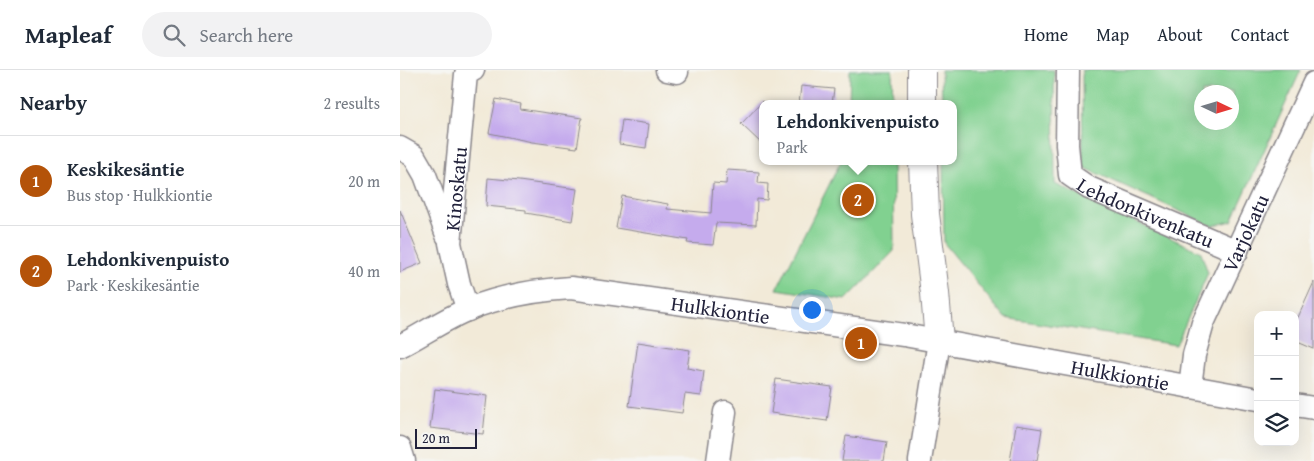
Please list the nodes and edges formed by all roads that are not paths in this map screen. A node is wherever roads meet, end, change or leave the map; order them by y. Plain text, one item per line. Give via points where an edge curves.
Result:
1 (922, 70) edge
2 (1068, 70) edge
3 (469, 71) edge
4 (1314, 83) edge
5 (922, 100) edge
6 (400, 148) edge
7 (923, 165) edge
8 (450, 242) junction
9 (1237, 251) junction
10 (468, 310) junction
11 (939, 341) junction
12 (400, 346) edge
13 (1190, 387) junction
14 (1254, 398) edge
15 (1299, 406) edge
16 (1314, 408) edge
17 (725, 412) dead end
18 (400, 448) edge
19 (404, 461) edge
20 (718, 461) edge
21 (920, 461) edge

1 - 5 street
2 - 9 street, Lehdonkivenkatu via 1070,175 1089,188
3 - 8 street, Kinoskatu
4 - 9 street, Varjokatu
6 - 8 street via 414,156 425,175
7 - 11 street via 925,214
8 - 10 street, Kinoskatu
9 - 13 street, Varjokatu via 1204,323 1194,354
10 - 11 street, Hulkkiontie via 519,294 571,288
10 - 12 street, Hulkkiontie
11 - 13 street, Hulkkiontie
11 - 21 street
13 - 14 street, Hulkkiontie
15 - 16 street
17 - 20 street
18 - 19 street

